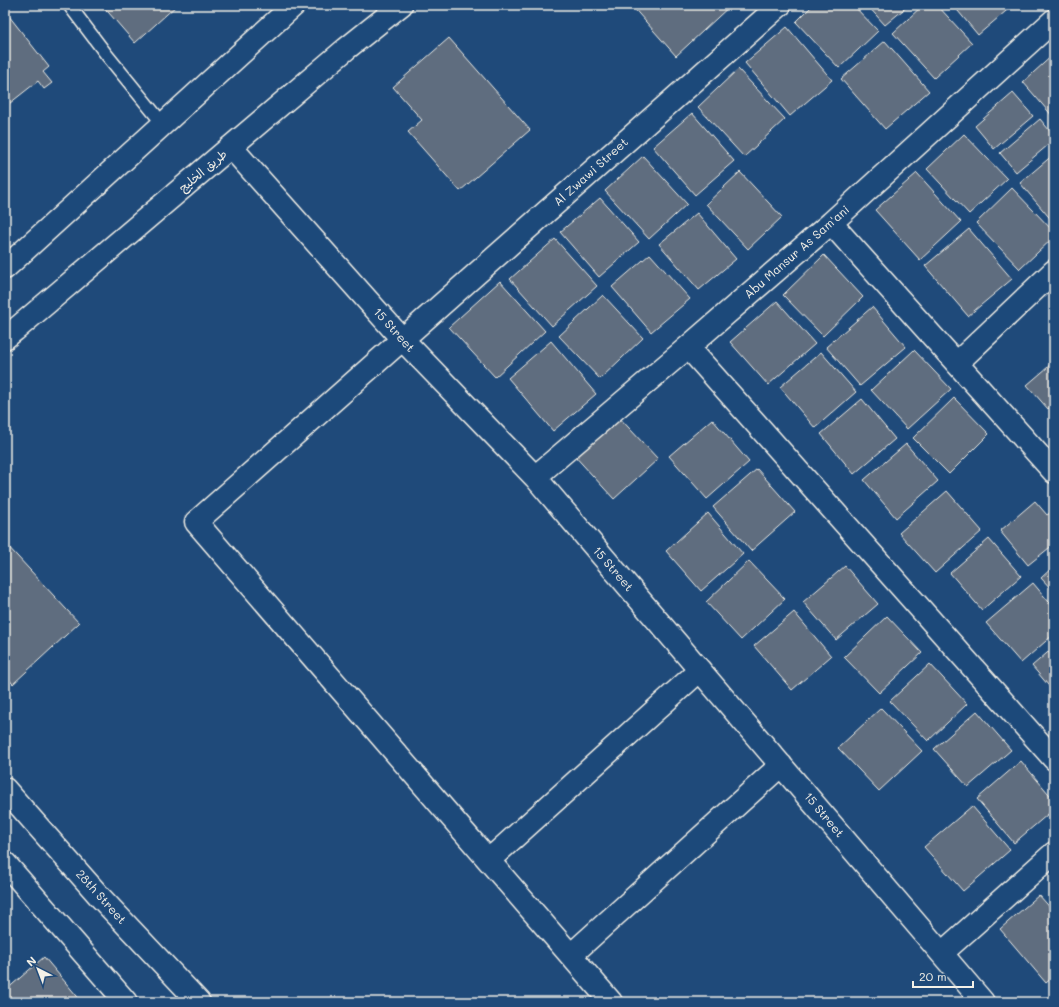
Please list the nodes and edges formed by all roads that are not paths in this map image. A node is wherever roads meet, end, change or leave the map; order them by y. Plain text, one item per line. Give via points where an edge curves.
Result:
1 (69, 5) edge
2 (294, 5) edge
3 (310, 5) edge
4 (386, 5) edge
5 (401, 5) edge
6 (780, 5) edge
7 (1054, 20) edge
8 (346, 49) junction
9 (218, 73) junction
10 (163, 124) junction
11 (231, 147) junction
12 (831, 223) junction
13 (5, 268) edge
14 (1054, 271) edge
15 (8, 336) edge
16 (402, 339) junction
17 (688, 347) junction
18 (957, 363) junction
19 (1054, 472) edge
20 (535, 477) junction
21 (700, 670) junction
22 (1054, 758) edge
23 (781, 765) junction
24 (5, 789) edge
25 (1054, 853) edge
26 (489, 860) junction
27 (5, 864) edge
28 (942, 953) junction
29 (571, 955) junction
30 (126, 1002) edge
31 (199, 1002) edge
32 (611, 1002) edge
33 (983, 1002) edge

1 - 10 lane
2 - 9 street
3 - 9 street
4 - 8 street
5 - 8 street, طريق الخليج
6 - 16 street, Al Zwawi Street
7 - 12 street, Abu Mansur As Sam'ani
8 - 11 street, طريق الخليج
9 - 10 street
10 - 13 street
11 - 15 street, طريق الخليج
11 - 16 street, 15 Street
12 - 17 street, Abu Mansur As Sam'ani
12 - 18 street
14 - 18 street
16 - 20 street, 15 Street
16 - 26 street, Al Zwawi Street via 196,522
17 - 20 street, Abu Mansur As Sam'ani
17 - 22 street
18 - 19 street
20 - 21 street, 15 Street
21 - 23 street, 15 Street
21 - 26 street
23 - 28 street, 15 Street
23 - 29 street
24 - 31 street, 28th Street via 101,898
25 - 28 street
26 - 29 street
27 - 30 street
28 - 33 street, 15 Street
29 - 32 street

